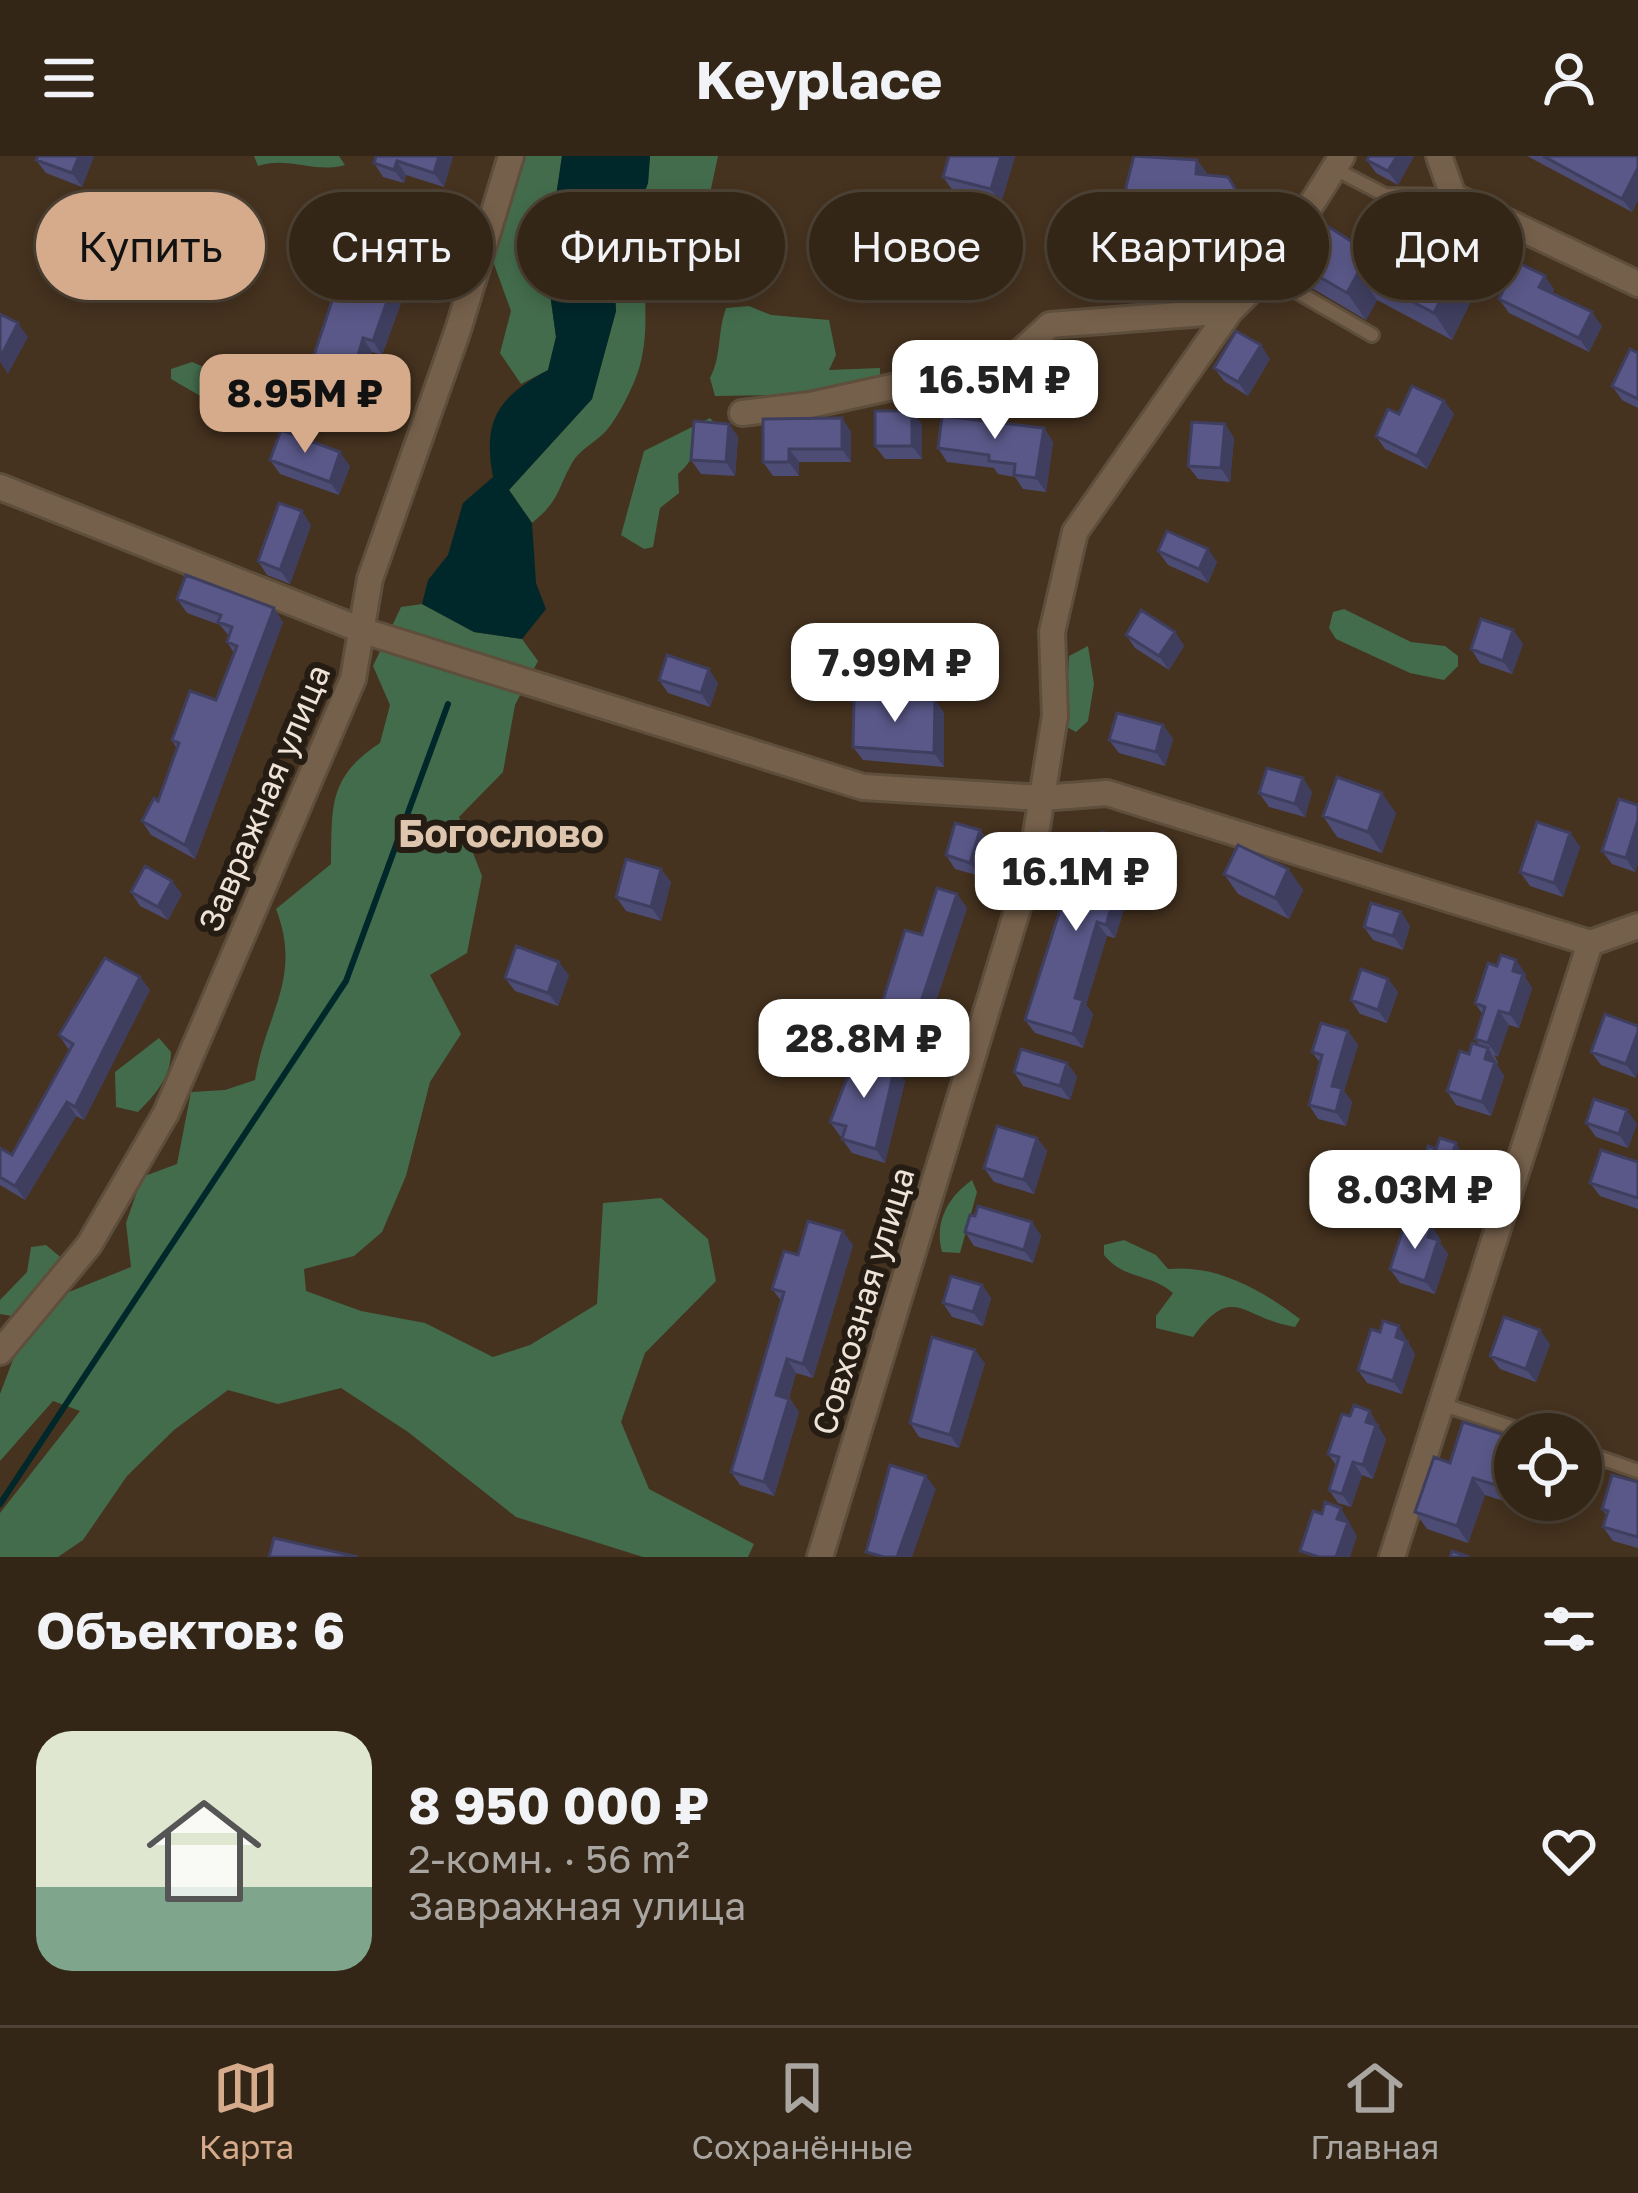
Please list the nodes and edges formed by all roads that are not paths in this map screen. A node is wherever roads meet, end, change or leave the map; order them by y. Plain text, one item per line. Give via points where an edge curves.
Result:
1 (511, 156) edge
2 (1439, 156) edge
3 (1338, 163) edge
4 (1319, 192) edge
5 (1381, 192) edge
6 (1452, 192) edge
7 (1523, 229) edge
8 (1638, 284) edge
9 (1241, 300) edge
10 (1306, 300) edge
11 (1230, 311) junction
12 (1372, 335) dead end
13 (742, 413) dead end
14 (0, 487) edge
15 (364, 631) junction
16 (1042, 798) junction
17 (1638, 926) edge
18 (1590, 944) junction
19 (0, 1352) edge
20 (1444, 1405) junction
21 (1494, 1421) edge
22 (1602, 1458) edge
23 (1638, 1471) edge
24 (820, 1557) edge
25 (1392, 1557) edge

1 - 15 street, Завражная улица via 370,580
2 - 6 street
3 - 4 street, Совхозная улица
3 - 5 lane
7 - 8 street
9 - 11 street, Совхозная улица
10 - 12 lane
11 - 13 street via 1050,325 1011,361
11 - 16 street, Совхозная улица via 1075,532 1052,632 1055,716
14 - 15 street
15 - 16 street via 863,787
15 - 19 street, Завражная улица via 352,679 166,1113 89,1245
16 - 18 street via 1107,793
16 - 24 street, Совхозная улица via 1031,865
17 - 18 street
18 - 20 street
20 - 21 lane
20 - 25 street
22 - 23 lane

